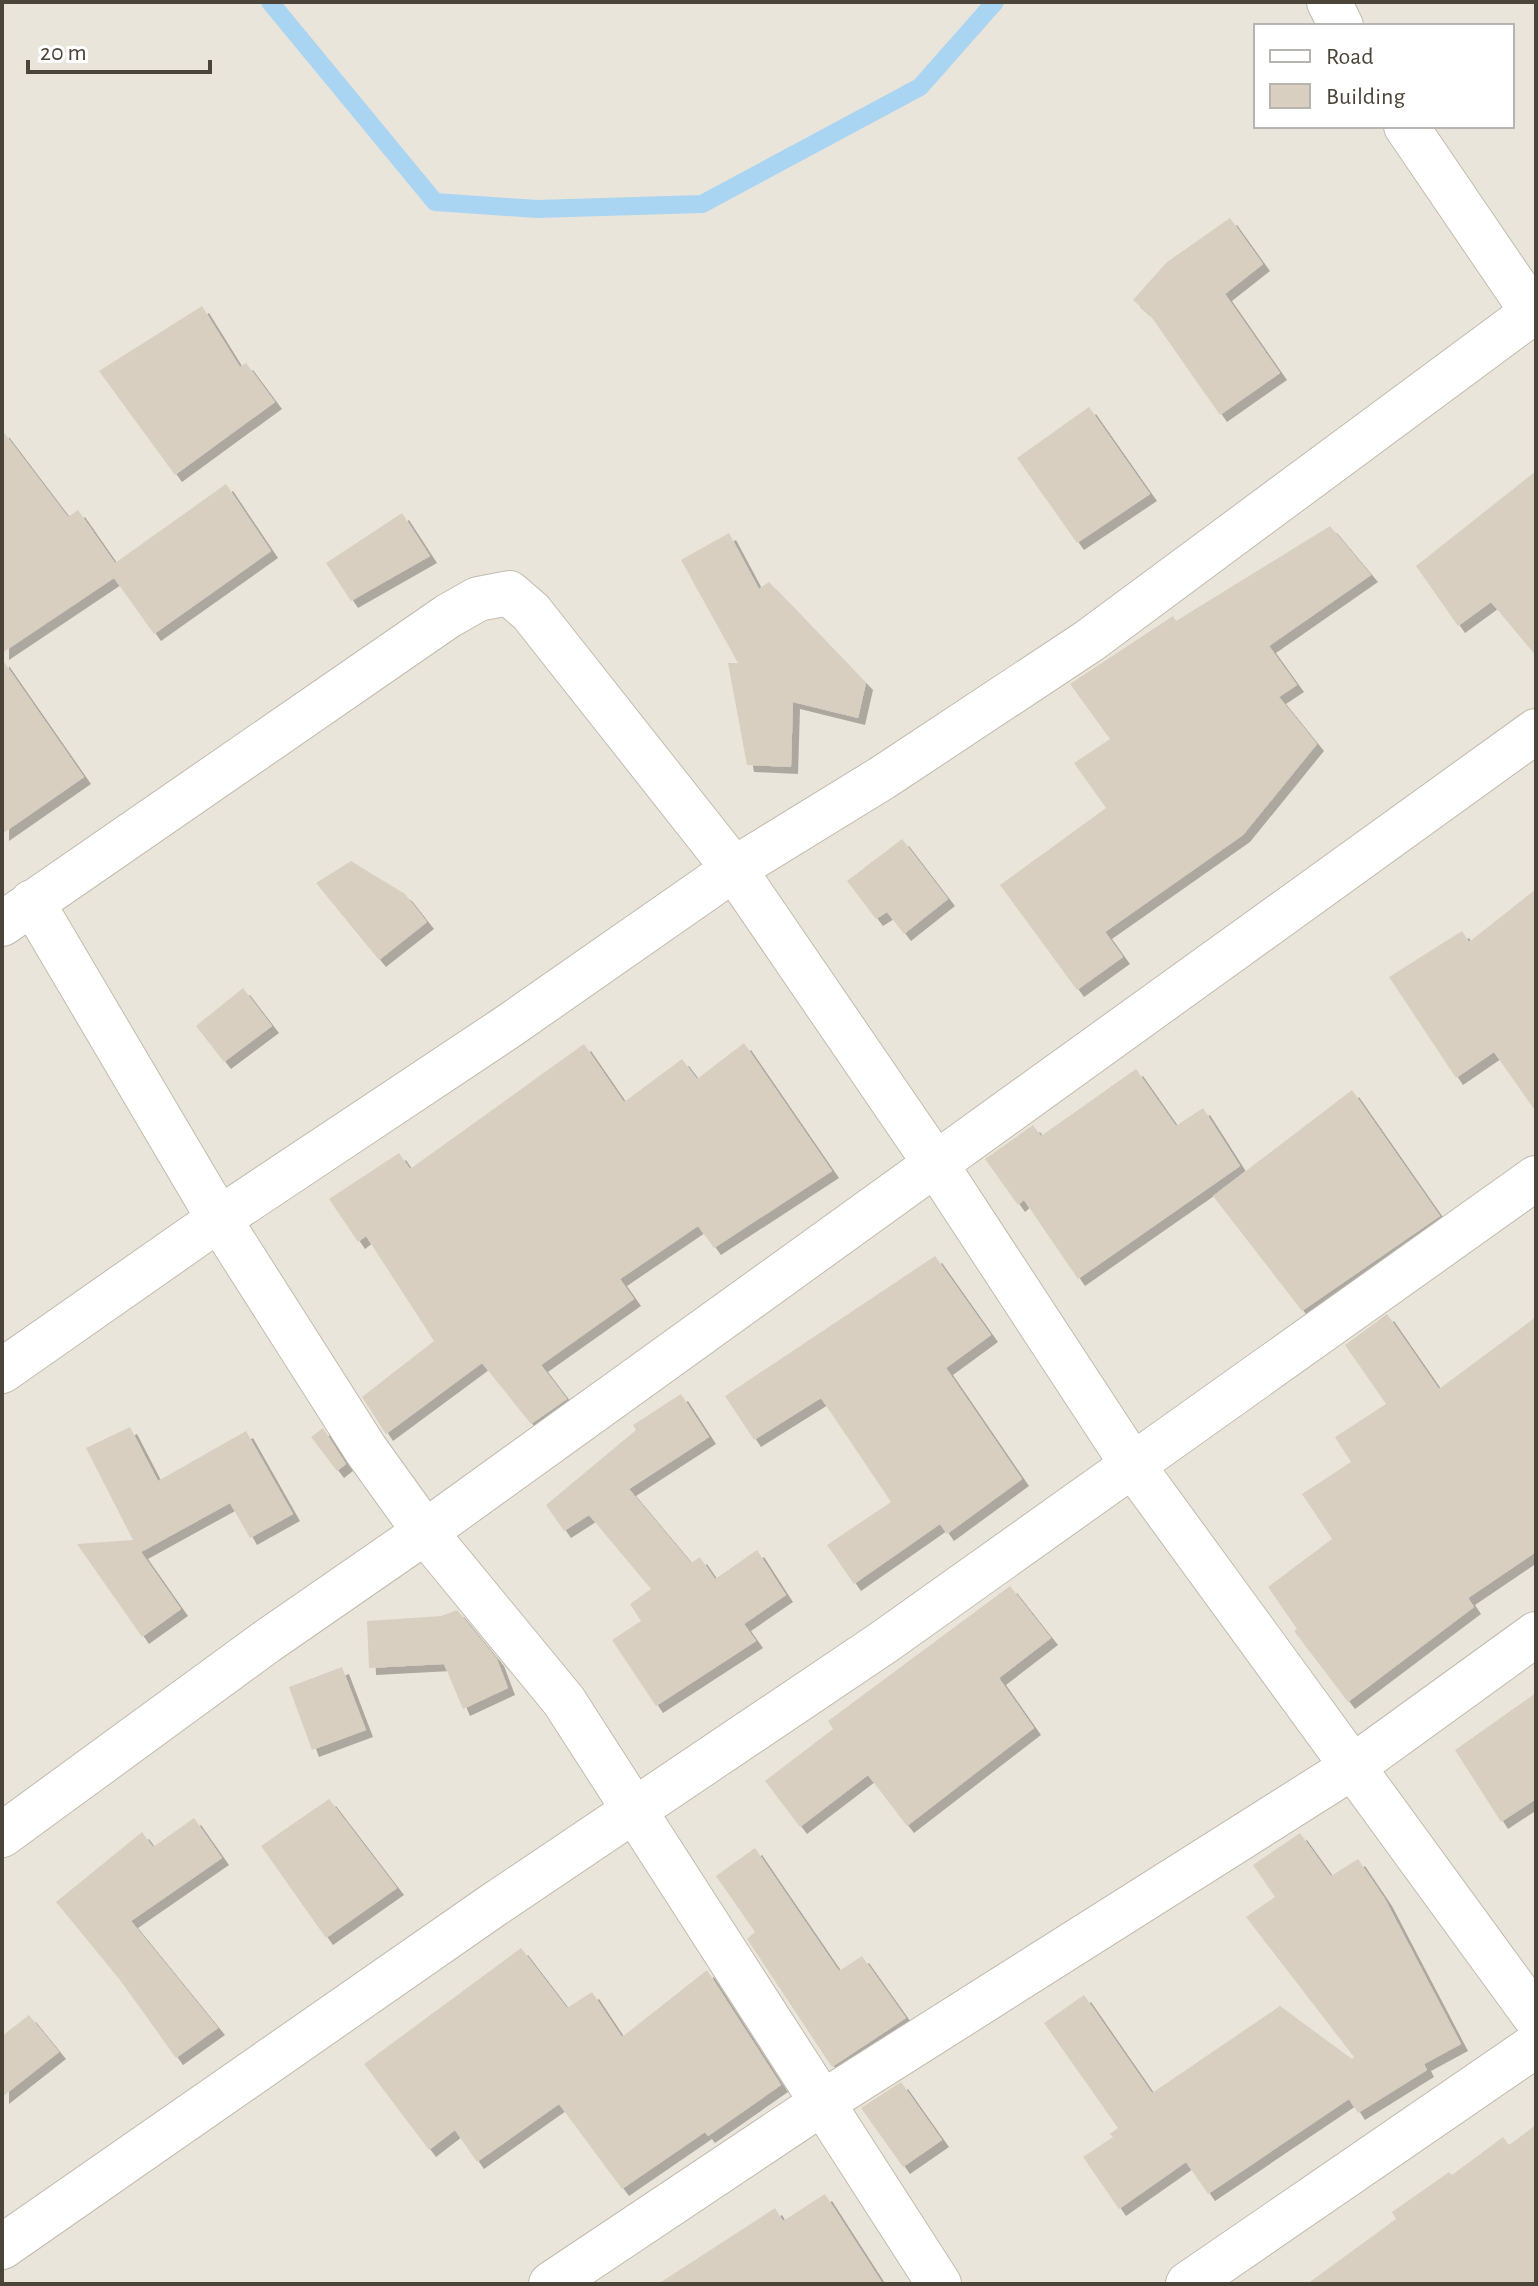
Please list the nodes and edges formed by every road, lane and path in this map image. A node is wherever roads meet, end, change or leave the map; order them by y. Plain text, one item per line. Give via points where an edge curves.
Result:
1 (1329, 2) edge
2 (1340, 24) edge
3 (1407, 128) edge
4 (1535, 313) edge
5 (1536, 731) edge
6 (734, 869) junction
7 (17, 913) edge
8 (935, 1163) junction
9 (1536, 1178) edge
10 (219, 1219) junction
11 (2, 1371) edge
12 (1134, 1467) junction
13 (425, 1532) junction
14 (1536, 1634) edge
15 (1351, 1768) junction
16 (636, 1810) junction
17 (2, 1835) edge
18 (1536, 2018) edge
19 (1536, 2045) edge
20 (825, 2101) junction
21 (2, 2247) edge
22 (551, 2284) edge
23 (939, 2284) edge
24 (1188, 2284) edge

1 - 2 street
3 - 4 street
4 - 6 street via 1089,641
5 - 8 street
6 - 7 street via 531,612 509,593 478,599 448,616
6 - 8 street
6 - 10 street
7 - 10 street
8 - 12 street
8 - 13 street
9 - 12 street
10 - 11 street
10 - 13 street via 366,1450
12 - 15 street
12 - 16 street
13 - 16 street via 564,1701
13 - 17 street
14 - 15 street
15 - 18 street
15 - 20 street
16 - 20 street
16 - 21 street
19 - 24 street
20 - 22 street
20 - 23 street

